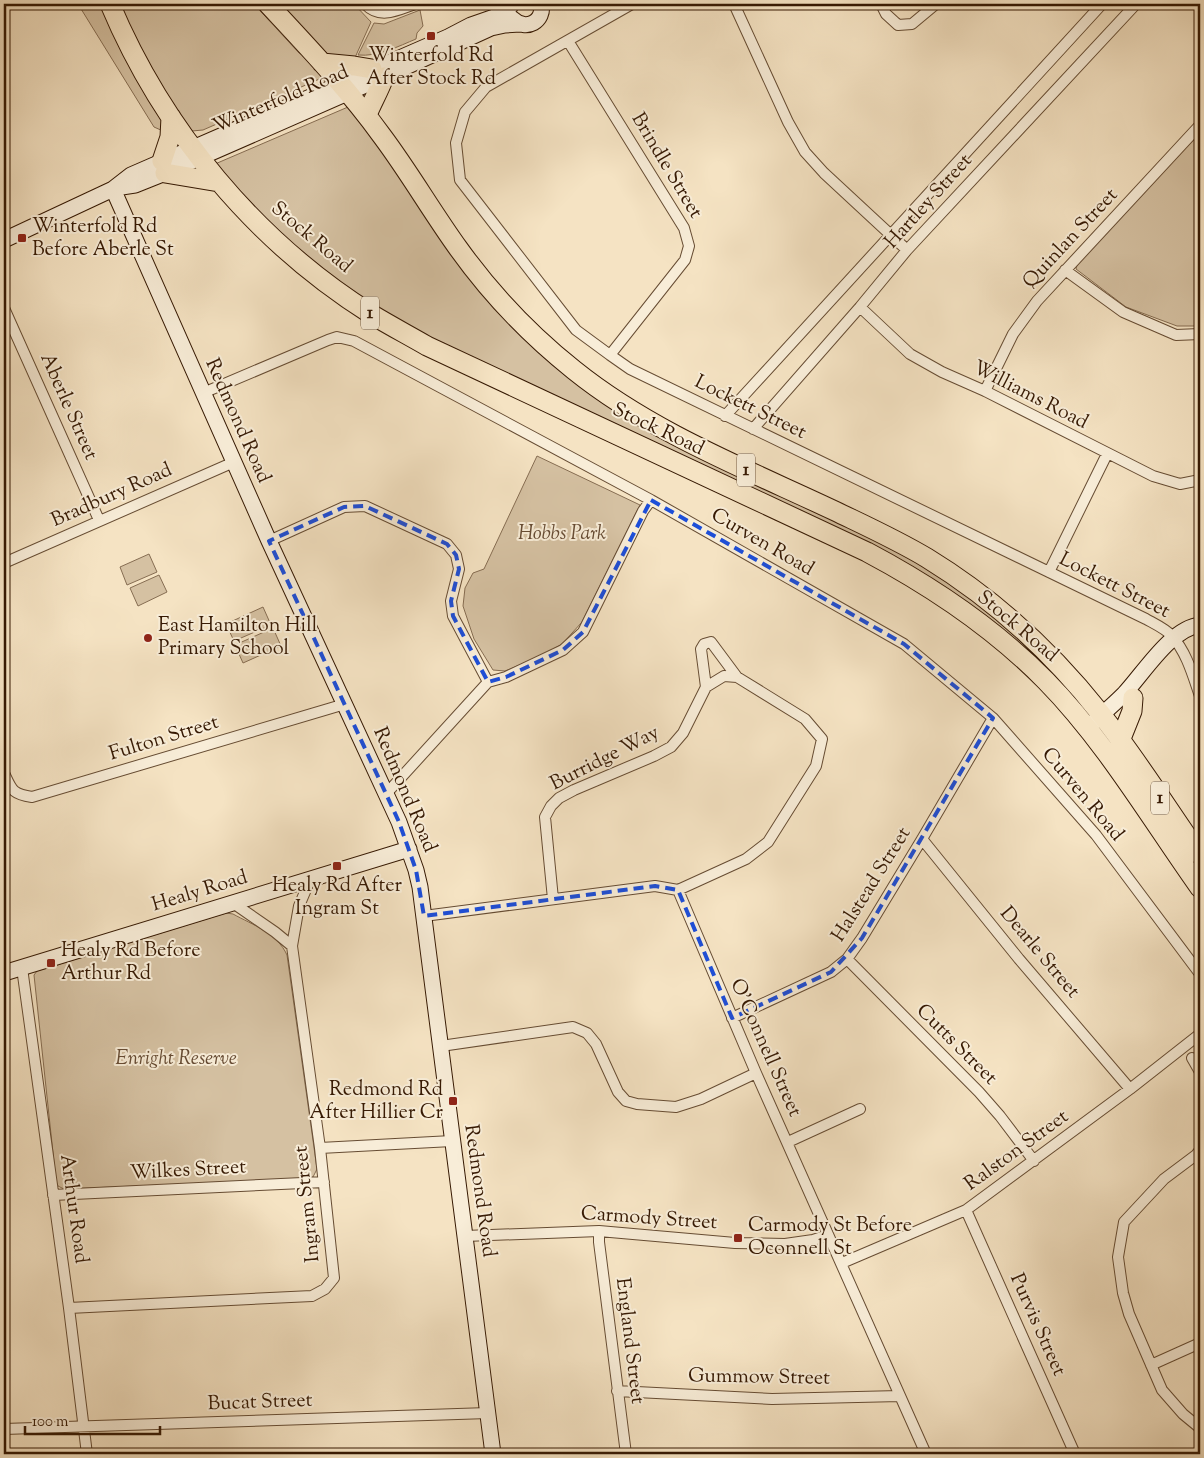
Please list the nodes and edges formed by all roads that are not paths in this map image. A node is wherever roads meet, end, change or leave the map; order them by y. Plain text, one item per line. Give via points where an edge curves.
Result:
1 (110, 4) edge
2 (268, 4) edge
3 (365, 4) edge
4 (415, 4) edge
5 (632, 4) edge
6 (734, 4) edge
7 (881, 4) edge
8 (936, 4) edge
9 (1100, 4) edge
10 (1136, 4) edge
11 (510, 5) edge
12 (544, 7) edge
13 (520, 24) junction
14 (568, 41) junction
15 (322, 62) junction
16 (378, 74) junction
17 (344, 88) junction
18 (367, 115) junction
19 (171, 117) junction
20 (1200, 124) edge
21 (196, 152) junction
22 (163, 167) junction
23 (219, 182) junction
24 (113, 189) junction
25 (890, 236) junction
26 (4, 240) edge
27 (907, 250) junction
28 (1066, 270) junction
29 (860, 307) junction
30 (4, 308) edge
31 (1200, 334) edge
32 (610, 355) junction
33 (985, 391) junction
34 (203, 393) junction
35 (726, 416) junction
36 (753, 428) junction
37 (1107, 454) junction
38 (234, 462) junction
39 (1200, 480) edge
40 (651, 500) junction
41 (100, 520) junction
42 (269, 541) junction
43 (4, 563) edge
44 (1049, 572) junction
45 (1200, 625) edge
46 (1200, 631) edge
47 (1176, 642) junction
48 (737, 676) junction
49 (488, 682) junction
50 (706, 687) junction
51 (1200, 696) edge
52 (1133, 698) junction
53 (345, 704) junction
54 (993, 718) junction
55 (1105, 719) junction
56 (1090, 732) junction
57 (1120, 741) junction
58 (4, 773) edge
59 (386, 794) junction
60 (922, 839) junction
61 (409, 849) junction
62 (1200, 855) edge
63 (310, 880) junction
64 (1200, 888) edge
65 (678, 890) junction
66 (553, 899) junction
67 (234, 903) junction
68 (424, 916) junction
69 (292, 946) junction
70 (847, 959) junction
71 (22, 968) junction
72 (4, 973) edge
73 (1200, 974) edge
74 (732, 1018) junction
75 (1199, 1033) edge
76 (441, 1046) junction
77 (1192, 1058) dead end
78 (1200, 1072) edge
79 (756, 1073) junction
80 (1130, 1089) junction
81 (860, 1109) dead end
82 (452, 1141) junction
83 (788, 1142) junction
84 (320, 1148) junction
85 (1200, 1150) edge
86 (1034, 1161) junction
87 (324, 1182) junction
88 (53, 1195) junction
89 (966, 1210) junction
90 (600, 1231) junction
91 (828, 1235) junction
92 (465, 1236) junction
93 (842, 1263) junction
94 (69, 1308) junction
95 (1200, 1343) edge
96 (1150, 1365) junction
97 (617, 1391) junction
98 (900, 1396) junction
99 (488, 1413) junction
100 (84, 1427) junction
101 (1200, 1428) edge
102 (4, 1429) edge
103 (87, 1454) edge
104 (493, 1454) edge
105 (626, 1454) edge
106 (926, 1454) edge
107 (1075, 1454) edge

1 - 19 highway, Stock Road / 1 via 136,58
2 - 15 highway, Stock Road / 1
3 - 4 street via 373,11 389,13
5 - 14 street
6 - 25 street via 805,152
7 - 8 street via 898,25 912,24
9 - 25 street, Hartley Street
10 - 27 street, Hartley Street
11 - 13 street via 513,19
11 - 16 street, Winterfold Road via 494,17 471,24
12 - 13 street, Winterfold Road via 536,22
13 - 16 street, Winterfold Road via 490,28
14 - 32 street, Brindle Street via 684,228 690,246 685,260
14 - 32 street, Lockett Street via 486,87 465,112 456,144 460,180 576,330
15 - 16 highway via 354,66
15 - 17 highway, Stock Road / 1
16 - 17 street, Winterfold Road
16 - 18 highway
17 - 18 highway, Stock Road / 1
17 - 21 street, Winterfold Road
18 - 55 highway, Stock Road / 1 via 479,276 522,324 572,369 658,426 876,531 948,572 1019,625 1060,666
19 - 21 highway, Stock Road / 1
19 - 22 highway
20 - 28 street, Quinlan Street
21 - 22 street, Winterfold Road
21 - 23 highway, Stock Road / 1
22 - 23 highway
22 - 24 street, Winterfold Road via 131,174
23 - 56 highway, Stock Road / 1 via 292,255 343,295 395,328 463,364 838,538 926,586 1001,638 1046,681
24 - 26 street, Winterfold Road
24 - 34 street, Redmond Road
25 - 27 street
25 - 35 street, Hartley Street
27 - 29 street, Hartley Street
28 - 31 street via 1123,312 1176,335
28 - 33 street, Quinlan Street via 1037,301 1013,334
29 - 33 street, Williams Road via 910,354
29 - 36 street, Hartley Street
30 - 41 street, Aberle Street
32 - 35 street, Lockett Street via 630,369
33 - 37 street, Williams Road
34 - 38 street, Redmond Road
34 - 40 street, Curven Road via 337,337 354,342
35 - 36 street, Lockett Street
36 - 44 street, Lockett Street
37 - 39 street, Williams Road via 1162,479 1180,484
37 - 44 street
38 - 41 street, Bradbury Road
38 - 42 street, Redmond Road
40 - 49 street via 583,632 563,650
40 - 54 street, Curven Road via 904,644
41 - 43 street, Bradbury Road
42 - 49 street via 344,507 365,506 447,544 456,555 459,569 450,601 453,616
42 - 53 street, Redmond Road
44 - 47 street, Lockett Street via 1146,619 1166,631
45 - 47 street via 1189,629
46 - 47 street
47 - 51 street via 1190,666
47 - 52 street
47 - 55 street via 1150,662
48 - 50 street via 724,676
48 - 50 street via 711,642 704,644 701,649
48 - 65 street via 805,719 822,739 816,766 768,842 746,859
49 - 59 street
50 - 66 street, Burridge Way via 671,747 574,790 551,806 545,817
52 - 55 street
52 - 57 highway via 1132,711
53 - 58 street, Fulton Street via 32,797 18,795
53 - 59 street, Redmond Road
54 - 60 street, Halstead Street
54 - 73 street, Curven Road via 1096,834
55 - 56 street
55 - 57 highway, Stock Road / 1
56 - 64 highway, Stock Road / 1
57 - 62 highway, Stock Road / 1
59 - 61 street, Redmond Road
60 - 70 street, Halstead Street
60 - 80 street, Dearle Street
61 - 63 street, Healy Road
61 - 68 street, Redmond Road
63 - 67 street, Healy Road
63 - 69 street, Ingram Street via 299,906
65 - 66 street via 655,886
65 - 74 street, O'Connell Street
66 - 68 street
67 - 69 street
67 - 71 street, Healy Road
68 - 76 street, Redmond Road
69 - 84 street, Ingram Street
70 - 74 street, Halstead Street via 831,972
70 - 86 street, Cutts Street via 978,1092
71 - 72 street, Healy Road
71 - 88 street, Arthur Road
74 - 79 street, O'Connell Street
75 - 80 street, Ralston Street
76 - 79 street via 573,1027 587,1033 596,1044 618,1092 626,1101 637,1104 688,1104
76 - 82 street, Redmond Road
77 - 78 street
79 - 83 street, O'Connell Street
80 - 86 street, Ralston Street
81 - 83 street
82 - 84 street
82 - 92 street, Redmond Road
83 - 91 street, O'Connell Street
84 - 87 street, Ingram Street
85 - 96 street via 1164,1179 1124,1222 1118,1257 1123,1293
86 - 89 street, Ralston Street
87 - 88 street, Wilkes Street
87 - 94 street, Ingram Street via 334,1278 325,1289 312,1296
88 - 94 street, Arthur Road
89 - 93 street, Ralston Street
89 - 107 street, Purvis Street
90 - 91 street, Carmody Street via 735,1243 785,1244
90 - 92 street, Carmody Street
90 - 97 street, England Street
91 - 93 street, O'Connell Street
92 - 99 street, Redmond Road
93 - 98 street, O'Connell Street
94 - 100 street, Arthur Road
95 - 96 street
96 - 101 street via 1162,1390
97 - 98 street, Gummow Street via 772,1399
97 - 105 street, England Street
98 - 106 street, O'Connell Street
99 - 100 street, Bucat Street
99 - 104 street, Redmond Road
100 - 102 street, Bucat Street
100 - 103 street, Arthur Road

